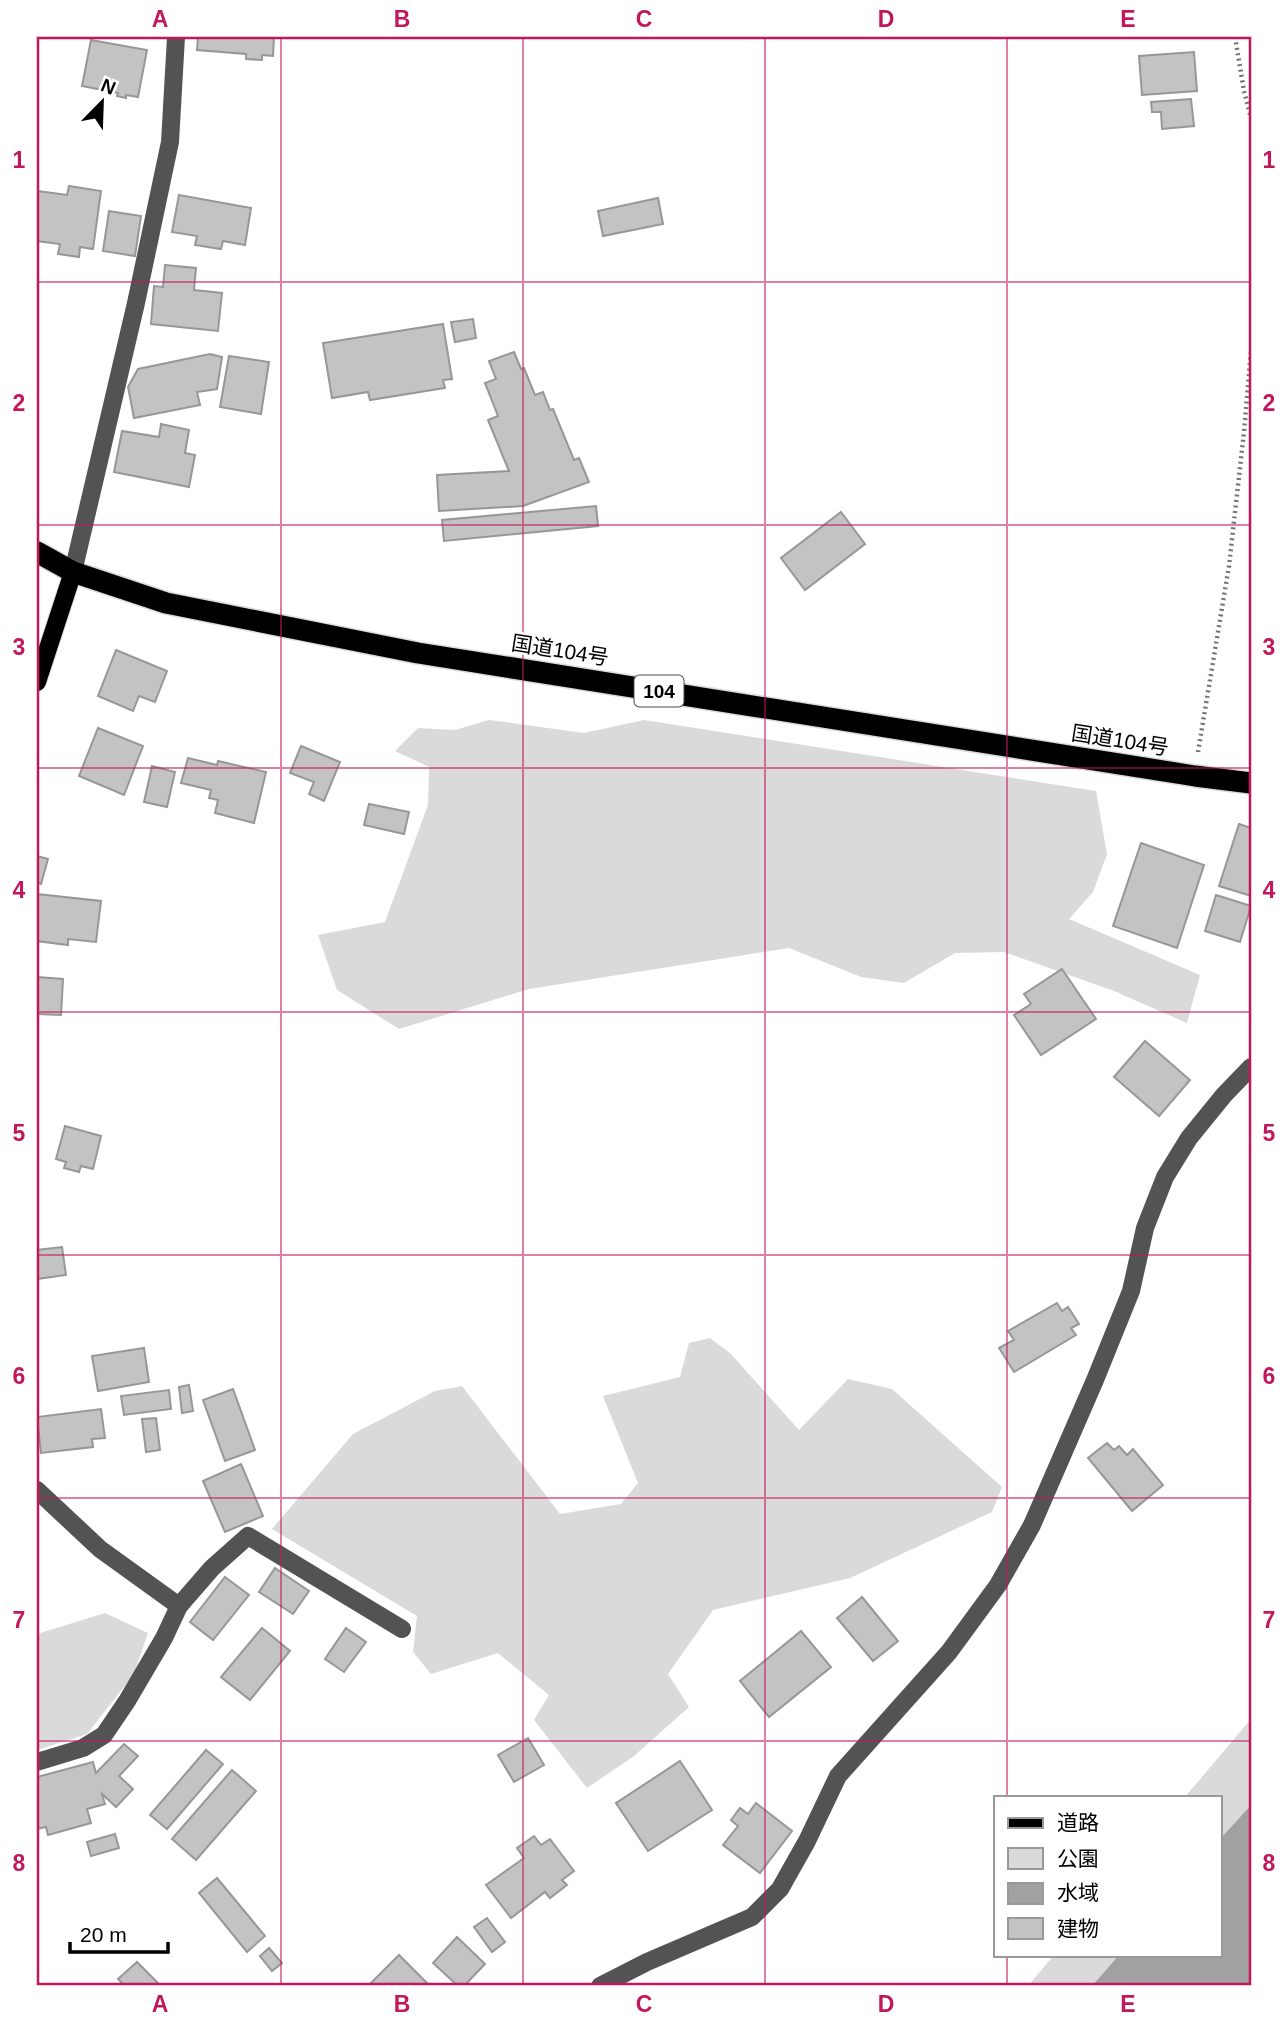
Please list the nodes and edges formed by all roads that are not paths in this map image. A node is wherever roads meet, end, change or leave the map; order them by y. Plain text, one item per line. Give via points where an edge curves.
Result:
1 (176, 37) edge
2 (37, 552) edge
3 (74, 572) junction
4 (37, 682) edge
5 (1251, 783) edge
6 (1251, 1068) edge
7 (37, 1490) edge
8 (179, 1606) junction
9 (402, 1629) dead end
10 (37, 1762) edge
11 (600, 1986) edge

1 - 3 street via 170,142
2 - 3 highway, 国道104号 / 104
3 - 4 main road
3 - 5 highway, 国道104号 / 104 via 166,603 418,653
6 - 11 street via 1189,1138 1165,1177 1145,1228 1131,1291 1100,1367 1032,1525 998,1585 950,1652 838,1776 780,1889 752,1917
7 - 8 street via 100,1549
8 - 9 street via 248,1536
8 - 10 street via 104,1735 82,1748

